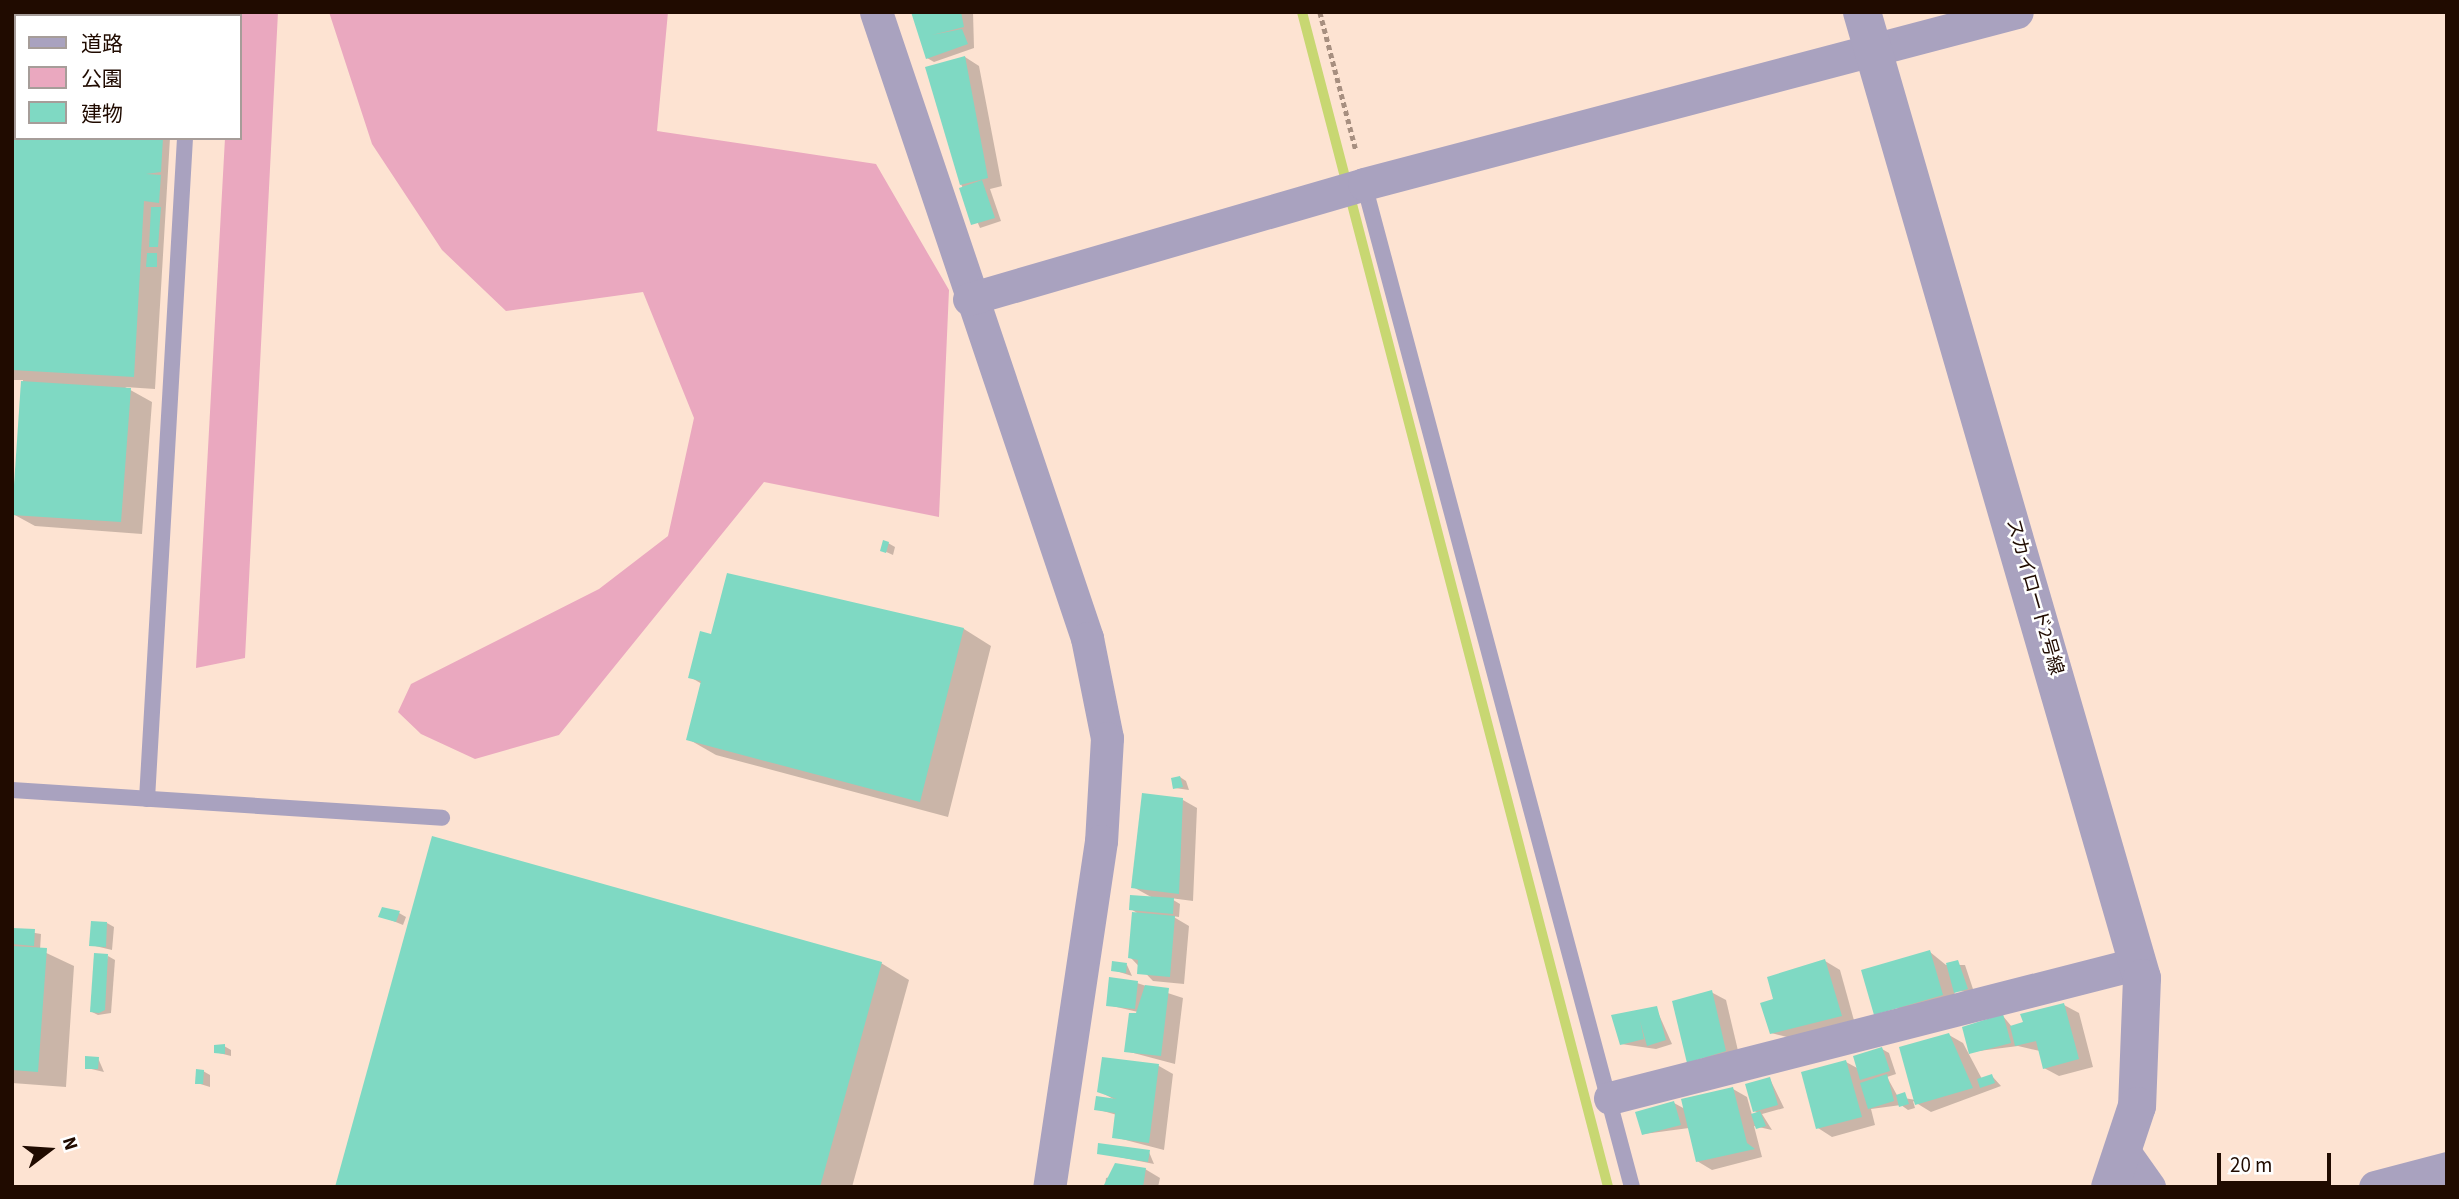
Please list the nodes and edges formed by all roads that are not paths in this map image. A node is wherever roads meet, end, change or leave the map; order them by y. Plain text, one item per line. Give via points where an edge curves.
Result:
1 (876, 12) edge
2 (1863, 12) edge
3 (2017, 12) edge
4 (1872, 48) junction
5 (185, 140) edge
6 (1352, 187) junction
7 (969, 299) junction
8 (12, 790) edge
9 (147, 799) junction
10 (442, 818) dead end
11 (2139, 963) junction
12 (1610, 1098) junction
13 (2447, 1168) edge
14 (2117, 1170) edge
15 (1049, 1187) edge
16 (1632, 1187) edge
17 (2149, 1187) edge
18 (2375, 1187) edge

1 - 7 street
2 - 4 street, スカイロード2号線
3 - 4 street
4 - 6 street
4 - 11 street, スカイロード2号線
5 - 9 lane
6 - 7 street
6 - 12 lane
7 - 15 street via 1087,638 1107,738 1101,841
8 - 9 lane
9 - 10 lane
11 - 12 street
11 - 14 street, スカイロード2号線 via 2137,1106
12 - 16 lane
13 - 18 street
14 - 17 street

